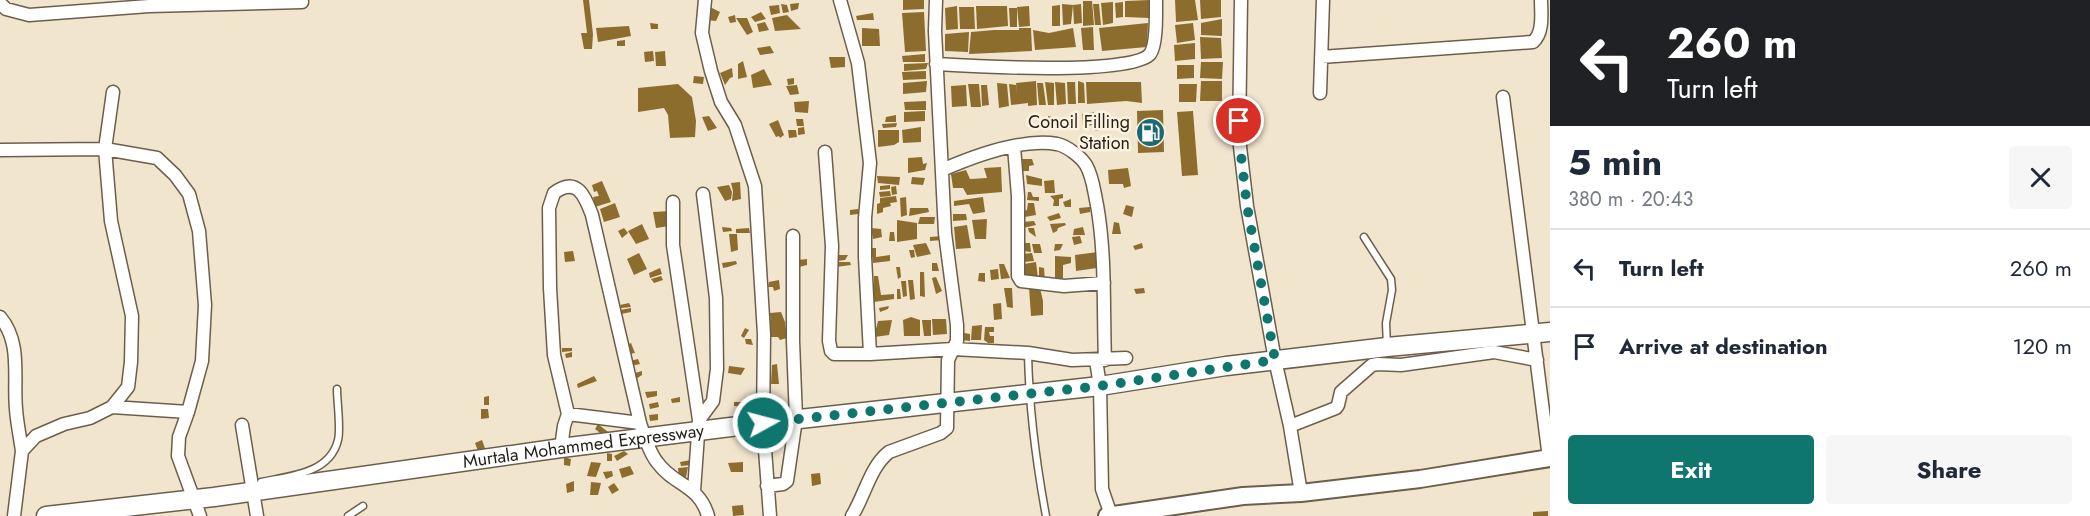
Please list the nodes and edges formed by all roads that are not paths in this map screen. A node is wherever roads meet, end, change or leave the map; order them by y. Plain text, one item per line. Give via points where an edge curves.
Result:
1 (705, 0) edge
2 (840, 0) edge
3 (936, 0) edge
4 (1156, 0) edge
5 (1241, 0) edge
6 (1323, 0) edge
7 (1541, 0) edge
8 (302, 2) dead end
9 (0, 3) edge
10 (1321, 57) junction
11 (936, 64) junction
12 (113, 92) dead end
13 (1320, 93) dead end
14 (1503, 97) dead end
15 (1014, 147) junction
16 (105, 148) junction
17 (0, 150) edge
18 (825, 152) dead end
19 (942, 170) junction
20 (703, 194) dead end
21 (672, 202) dead end
22 (793, 236) dead end
23 (1364, 237) dead end
24 (1104, 283) junction
25 (0, 317) edge
26 (1550, 332) edge
27 (1532, 334) junction
28 (953, 349) junction
29 (1028, 352) junction
30 (870, 354) junction
31 (1387, 356) junction
32 (1126, 358) dead end
33 (1101, 360) junction
34 (1275, 360) junction
35 (1537, 360) junction
36 (1100, 386) junction
37 (337, 389) dead end
38 (1028, 393) junction
39 (948, 402) junction
40 (112, 407) junction
41 (188, 412) junction
42 (568, 414) junction
43 (796, 419) junction
44 (763, 423) junction
45 (243, 425) dead end
46 (698, 426) junction
47 (1290, 426) junction
48 (643, 431) junction
49 (561, 448) junction
50 (22, 451) junction
51 (1549, 458) edge
52 (767, 486) junction
53 (252, 487) junction
54 (694, 491) junction
55 (1301, 494) junction
56 (363, 506) dead end
57 (197, 508) edge
58 (14, 516) edge
59 (46, 516) edge
60 (257, 516) edge
61 (348, 516) edge
62 (708, 516) edge
63 (770, 516) edge
64 (852, 516) edge
65 (1046, 516) edge
66 (1109, 516) edge

1 - 44 street via 702,33 711,71 735,125 755,186 764,334
2 - 30 street via 858,63 870,163 865,218
3 - 11 street
4 - 11 street via 1153,48 1144,59 1108,66 1042,68
5 - 34 street via 1239,138
6 - 10 street
7 - 10 street via 1539,36 1533,42
8 - 9 street via 149,6 29,15 6,9
10 - 13 street
11 - 19 street
12 - 16 street
14 - 27 street
15 - 19 street via 968,158
15 - 24 street via 1059,144 1086,165 1100,221
15 - 24 street via 1021,281 1064,286
16 - 17 street
16 - 40 street via 111,221 132,316 128,387
16 - 41 street via 157,158 189,194 199,231 205,305 202,361
18 - 30 street via 832,246 831,351
19 - 28 street via 945,233 957,325
20 - 46 street via 716,298 717,369 713,401
21 - 46 street via 673,245
22 - 43 street
23 - 31 lane via 1390,279
24 - 33 street
25 - 50 street via 12,336
26 - 27 main road, Murtala Mohammed Expressway
27 - 31 main road, Murtala Mohammed Expressway
27 - 35 street
28 - 29 street
28 - 30 street
28 - 39 street via 948,360
29 - 33 street via 1072,360
29 - 38 lane
31 - 34 main road, Murtala Mohammed Expressway
31 - 35 street via 1401,365 1494,352
31 - 47 street via 1341,392 1336,408
32 - 33 street
33 - 36 street
34 - 36 main road, Murtala Mohammed Expressway
34 - 47 street
35 - 51 street
36 - 38 main road, Murtala Mohammed Expressway
36 - 66 street via 1102,489
37 - 53 lane via 338,440 328,459 307,472
38 - 39 main road, Murtala Mohammed Expressway
38 - 65 lane
39 - 43 main road, Murtala Mohammed Expressway
39 - 64 street via 947,428 882,457
40 - 41 street
40 - 50 street via 36,436
41 - 57 street via 179,437 178,456
42 - 48 street
42 - 48 street via 554,355 549,208 554,193 567,186 576,188 585,198 592,215
42 - 49 street
43 - 44 main road, Murtala Mohammed Expressway
43 - 52 street via 787,481
44 - 46 main road, Murtala Mohammed Expressway
44 - 52 street
45 - 53 street
46 - 48 main road, Murtala Mohammed Expressway
46 - 54 street
47 - 55 street
48 - 49 main road, Murtala Mohammed Expressway
48 - 54 street via 657,462
49 - 53 main road, Murtala Mohammed Expressway
50 - 58 street
51 - 55 main road
52 - 63 street
53 - 57 main road, Murtala Mohammed Expressway
53 - 60 street
54 - 62 street
55 - 66 main road via 1243,496
56 - 61 lane
57 - 59 main road, Murtala Mohammed Expressway

